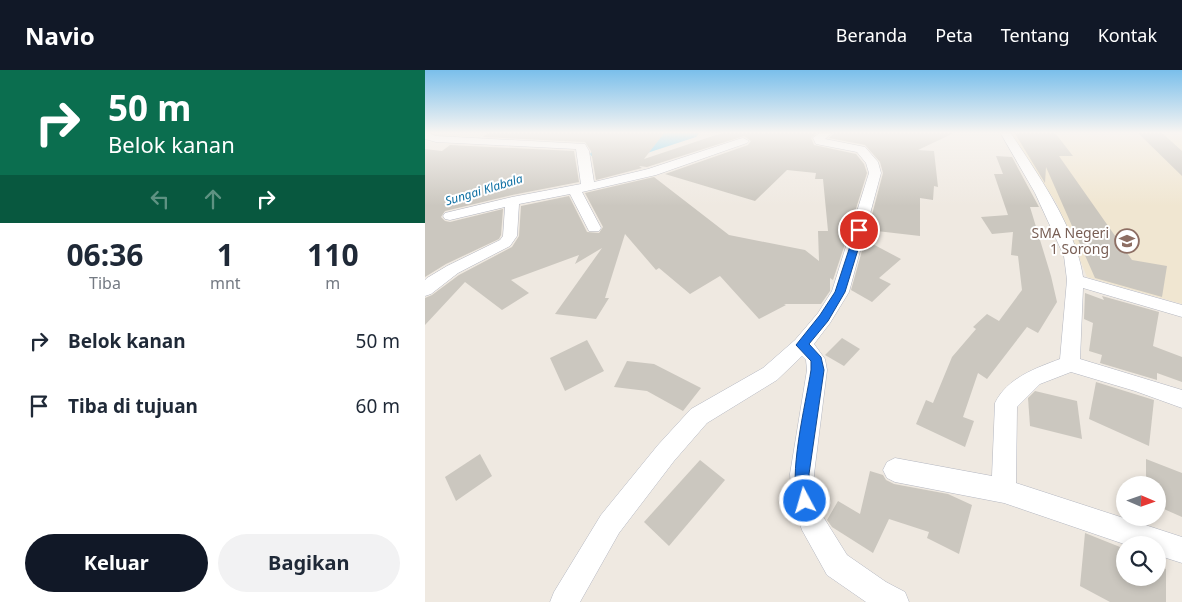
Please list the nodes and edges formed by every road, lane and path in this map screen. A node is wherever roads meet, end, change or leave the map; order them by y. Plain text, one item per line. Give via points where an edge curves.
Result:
1 (584, 157) edge
2 (697, 157) edge
3 (868, 157) edge
4 (1020, 157) edge
5 (588, 187) junction
6 (574, 190) junction
7 (512, 201) junction
8 (450, 216) dead end
9 (594, 228) dead end
10 (1075, 280) junction
11 (425, 290) edge
12 (1182, 311) edge
13 (802, 345) junction
14 (1070, 364) junction
15 (1182, 399) edge
16 (895, 470) dead end
17 (1004, 491) junction
18 (1182, 550) edge
19 (564, 602) edge
20 (895, 602) edge

1 - 5 street
2 - 5 street via 652,172
3 - 13 street via 875,173 840,292
4 - 10 street via 1042,193 1072,256
5 - 6 street
6 - 7 street
6 - 9 street
7 - 8 street
7 - 11 street via 510,236 505,243 446,273
10 - 12 street
10 - 14 street
13 - 19 street via 770,374 692,423 610,524
13 - 20 street via 817,360 802,474 811,522 837,565
14 - 15 street
14 - 17 street via 1033,378 1006,403
16 - 17 street
17 - 18 street

